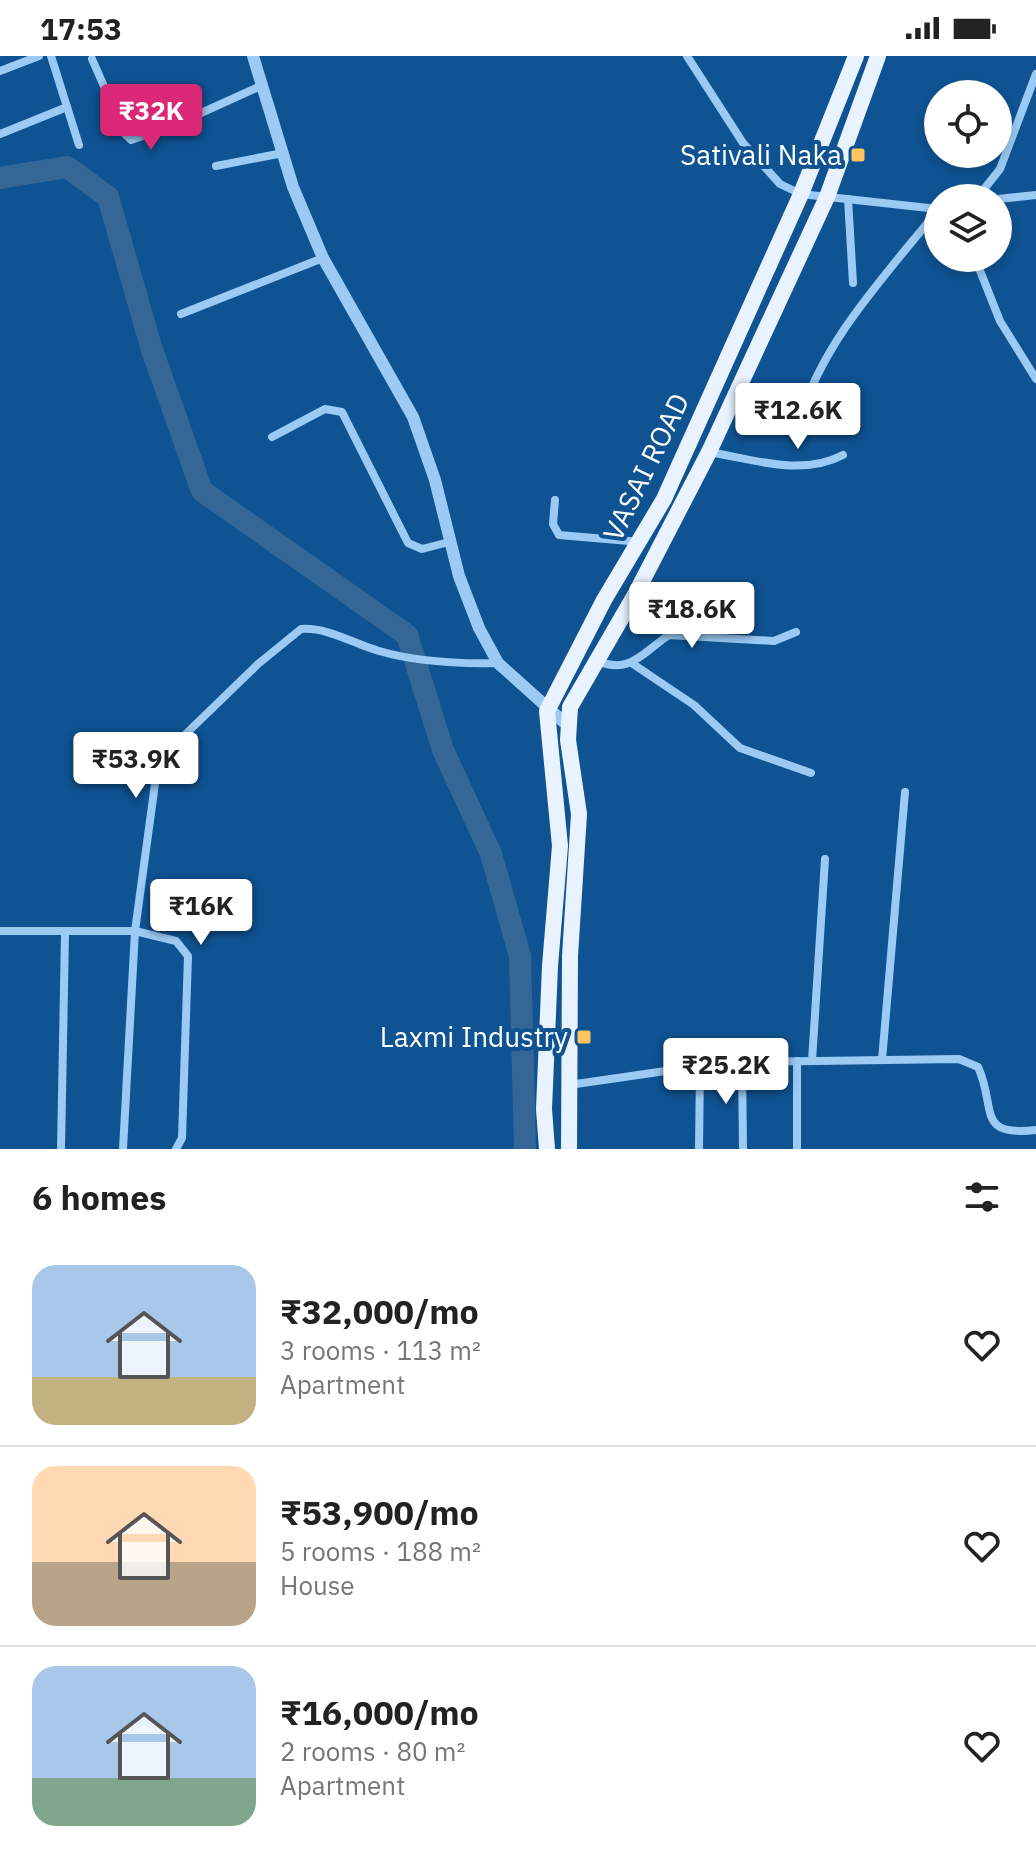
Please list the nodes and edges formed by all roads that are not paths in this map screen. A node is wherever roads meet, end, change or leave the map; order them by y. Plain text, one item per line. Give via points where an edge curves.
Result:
1 (39, 56) edge
2 (51, 56) edge
3 (253, 56) edge
4 (687, 56) edge
5 (856, 56) edge
6 (878, 56) edge
7 (92, 59) dead end
8 (0, 71) edge
9 (1036, 74) edge
10 (263, 85) junction
11 (67, 107) junction
12 (0, 134) edge
13 (79, 145) dead end
14 (283, 153) junction
15 (216, 166) dead end
16 (988, 184) edge
17 (801, 194) junction
18 (1036, 195) edge
19 (827, 197) junction
20 (1012, 198) edge
21 (848, 199) junction
22 (924, 208) edge
23 (924, 227) edge
24 (323, 258) junction
25 (981, 272) edge
26 (853, 283) dead end
27 (181, 314) dead end
28 (1036, 379) edge
29 (799, 423) dead end
30 (272, 437) dead end
31 (709, 452) junction
32 (843, 455) dead end
33 (555, 500) dead end
34 (449, 542) junction
35 (641, 542) junction
36 (796, 632) dead end
37 (595, 660) junction
38 (498, 663) junction
39 (633, 664) junction
40 (547, 711) junction
41 (567, 725) junction
42 (811, 773) dead end
43 (905, 792) dead end
44 (825, 859) dead end
45 (0, 931) edge
46 (135, 931) junction
47 (65, 934) junction
48 (882, 1060) junction
49 (797, 1061) junction
50 (812, 1061) junction
51 (742, 1062) junction
52 (700, 1066) junction
53 (567, 1086) junction
54 (1036, 1130) edge
55 (61, 1149) edge
56 (123, 1149) edge
57 (176, 1149) edge
58 (547, 1149) edge
59 (569, 1149) edge
60 (699, 1149) edge
61 (743, 1149) edge
62 (797, 1149) edge

1 - 8 street
2 - 11 street
3 - 10 street
4 - 17 street via 761,166
5 - 17 main road, VASAI ROAD
6 - 19 main road, VASAI ROAD
7 - 10 street via 131,140
9 - 16 street via 1000,169
10 - 14 street
11 - 12 street
11 - 13 street
14 - 15 street
14 - 24 street
17 - 19 street
17 - 35 main road, VASAI ROAD
18 - 20 street
19 - 21 street
19 - 31 main road, VASAI ROAD
21 - 22 street
21 - 26 street
23 - 29 street via 856,311 813,381
24 - 27 street
24 - 34 street via 413,417
25 - 28 street via 1000,321
30 - 34 street via 325,409 342,412 408,543 422,549
31 - 32 street via 798,467
31 - 37 main road, VASAI ROAD
33 - 35 street via 553,524 559,535
34 - 38 street via 479,628
35 - 40 main road, VASAI ROAD via 604,600
36 - 39 street via 774,641 669,635
37 - 39 street
37 - 41 main road, VASAI ROAD via 570,707
38 - 40 street
38 - 46 street via 381,652 301,629 164,755 153,784
39 - 42 street via 694,705 740,748
40 - 41 street
40 - 58 main road via 560,846 550,966
41 - 53 main road, VASAI ROAD via 579,814
43 - 48 street
44 - 50 street
45 - 47 street
46 - 47 street
46 - 56 street
46 - 57 street via 176,941 188,956 182,1138
47 - 55 street
48 - 50 street
48 - 54 street via 971,1062 982,1077 992,1121 1000,1130
49 - 50 street
49 - 51 street
49 - 62 street
51 - 52 street
51 - 61 street
52 - 53 street
52 - 60 street
53 - 59 main road, VASAI ROAD

